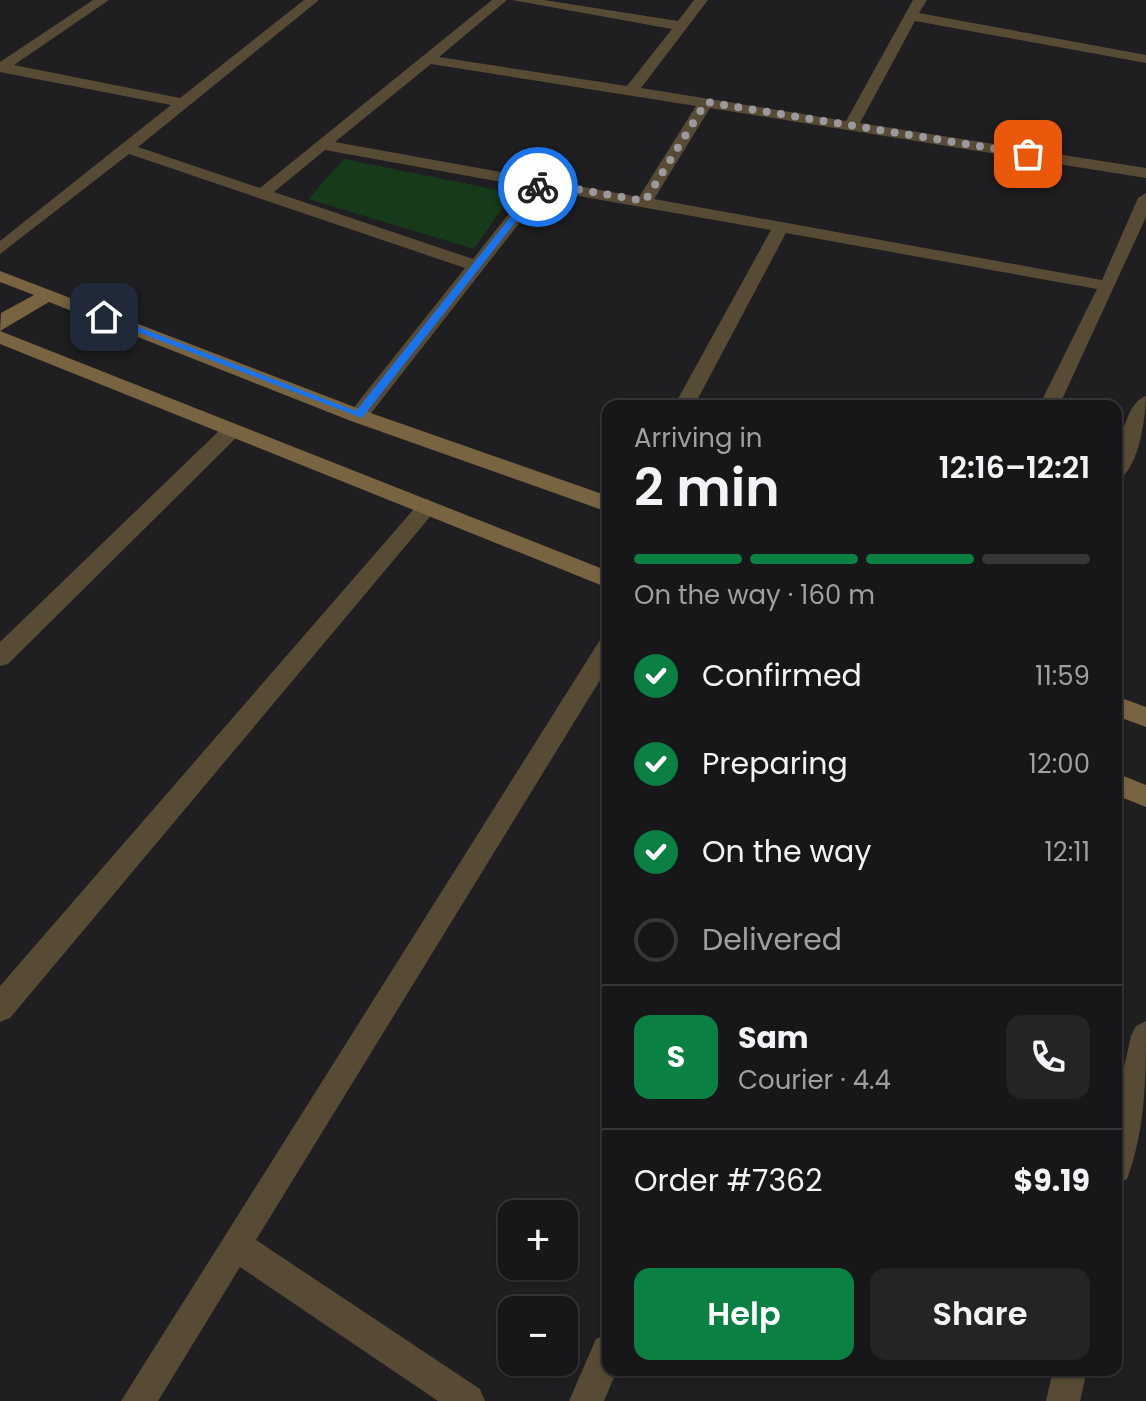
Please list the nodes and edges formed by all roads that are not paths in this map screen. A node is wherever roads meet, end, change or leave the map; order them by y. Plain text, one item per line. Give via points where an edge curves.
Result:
1 (312, 0) edge
2 (500, 0) edge
3 (519, 0) edge
4 (701, 0) edge
5 (920, 0) edge
6 (94, 1) edge
7 (911, 16) junction
8 (681, 26) junction
9 (428, 59) junction
10 (1146, 59) edge
11 (0, 68) edge
12 (631, 91) junction
13 (706, 102) junction
14 (183, 103) junction
15 (852, 124) junction
16 (323, 145) junction
17 (126, 148) junction
18 (1146, 173) edge
19 (542, 183) junction
20 (262, 194) junction
21 (1146, 198) edge
22 (645, 201) junction
23 (782, 225) junction
24 (0, 249) edge
25 (476, 266) junction
26 (2, 280) edge
27 (1108, 286) junction
28 (48, 295) junction
29 (0, 333) edge
30 (687, 400) edge
31 (1052, 400) edge
32 (1146, 403) edge
33 (358, 416) junction
34 (230, 432) junction
35 (1138, 444) edge
36 (1122, 465) edge
37 (602, 502) edge
38 (427, 507) junction
39 (602, 578) edge
40 (0, 657) edge
41 (602, 657) edge
42 (1122, 708) edge
43 (1146, 717) edge
44 (1122, 786) edge
45 (1146, 796) edge
46 (0, 1008) edge
47 (1146, 1036) edge
48 (1122, 1142) edge
49 (235, 1245) junction
50 (602, 1365) edge
51 (1069, 1376) edge
52 (138, 1401) edge
53 (468, 1401) edge
54 (586, 1401) edge
55 (1063, 1401) edge

1 - 14 street
2 - 9 street
3 - 8 street
4 - 8 street
5 - 7 street
6 - 11 street
7 - 10 street
7 - 15 street
8 - 12 street
9 - 12 street
9 - 16 street
11 - 14 street
12 - 13 street
13 - 15 street
13 - 22 street
14 - 17 street
15 - 18 street
16 - 19 street
16 - 20 street
17 - 20 street
17 - 24 street
19 - 22 street
19 - 25 street
20 - 25 street
21 - 27 street
22 - 23 street
23 - 27 street
23 - 30 street
25 - 33 street
26 - 28 street
27 - 31 street
28 - 29 street via 7,317
28 - 33 street
29 - 34 street
32 - 35 street
33 - 37 street
34 - 38 street
34 - 40 street
35 - 36 street
38 - 39 street
38 - 46 street
41 - 49 street
42 - 43 street
44 - 45 street
47 - 48 street
49 - 52 street
49 - 53 street
50 - 54 street
51 - 55 street

